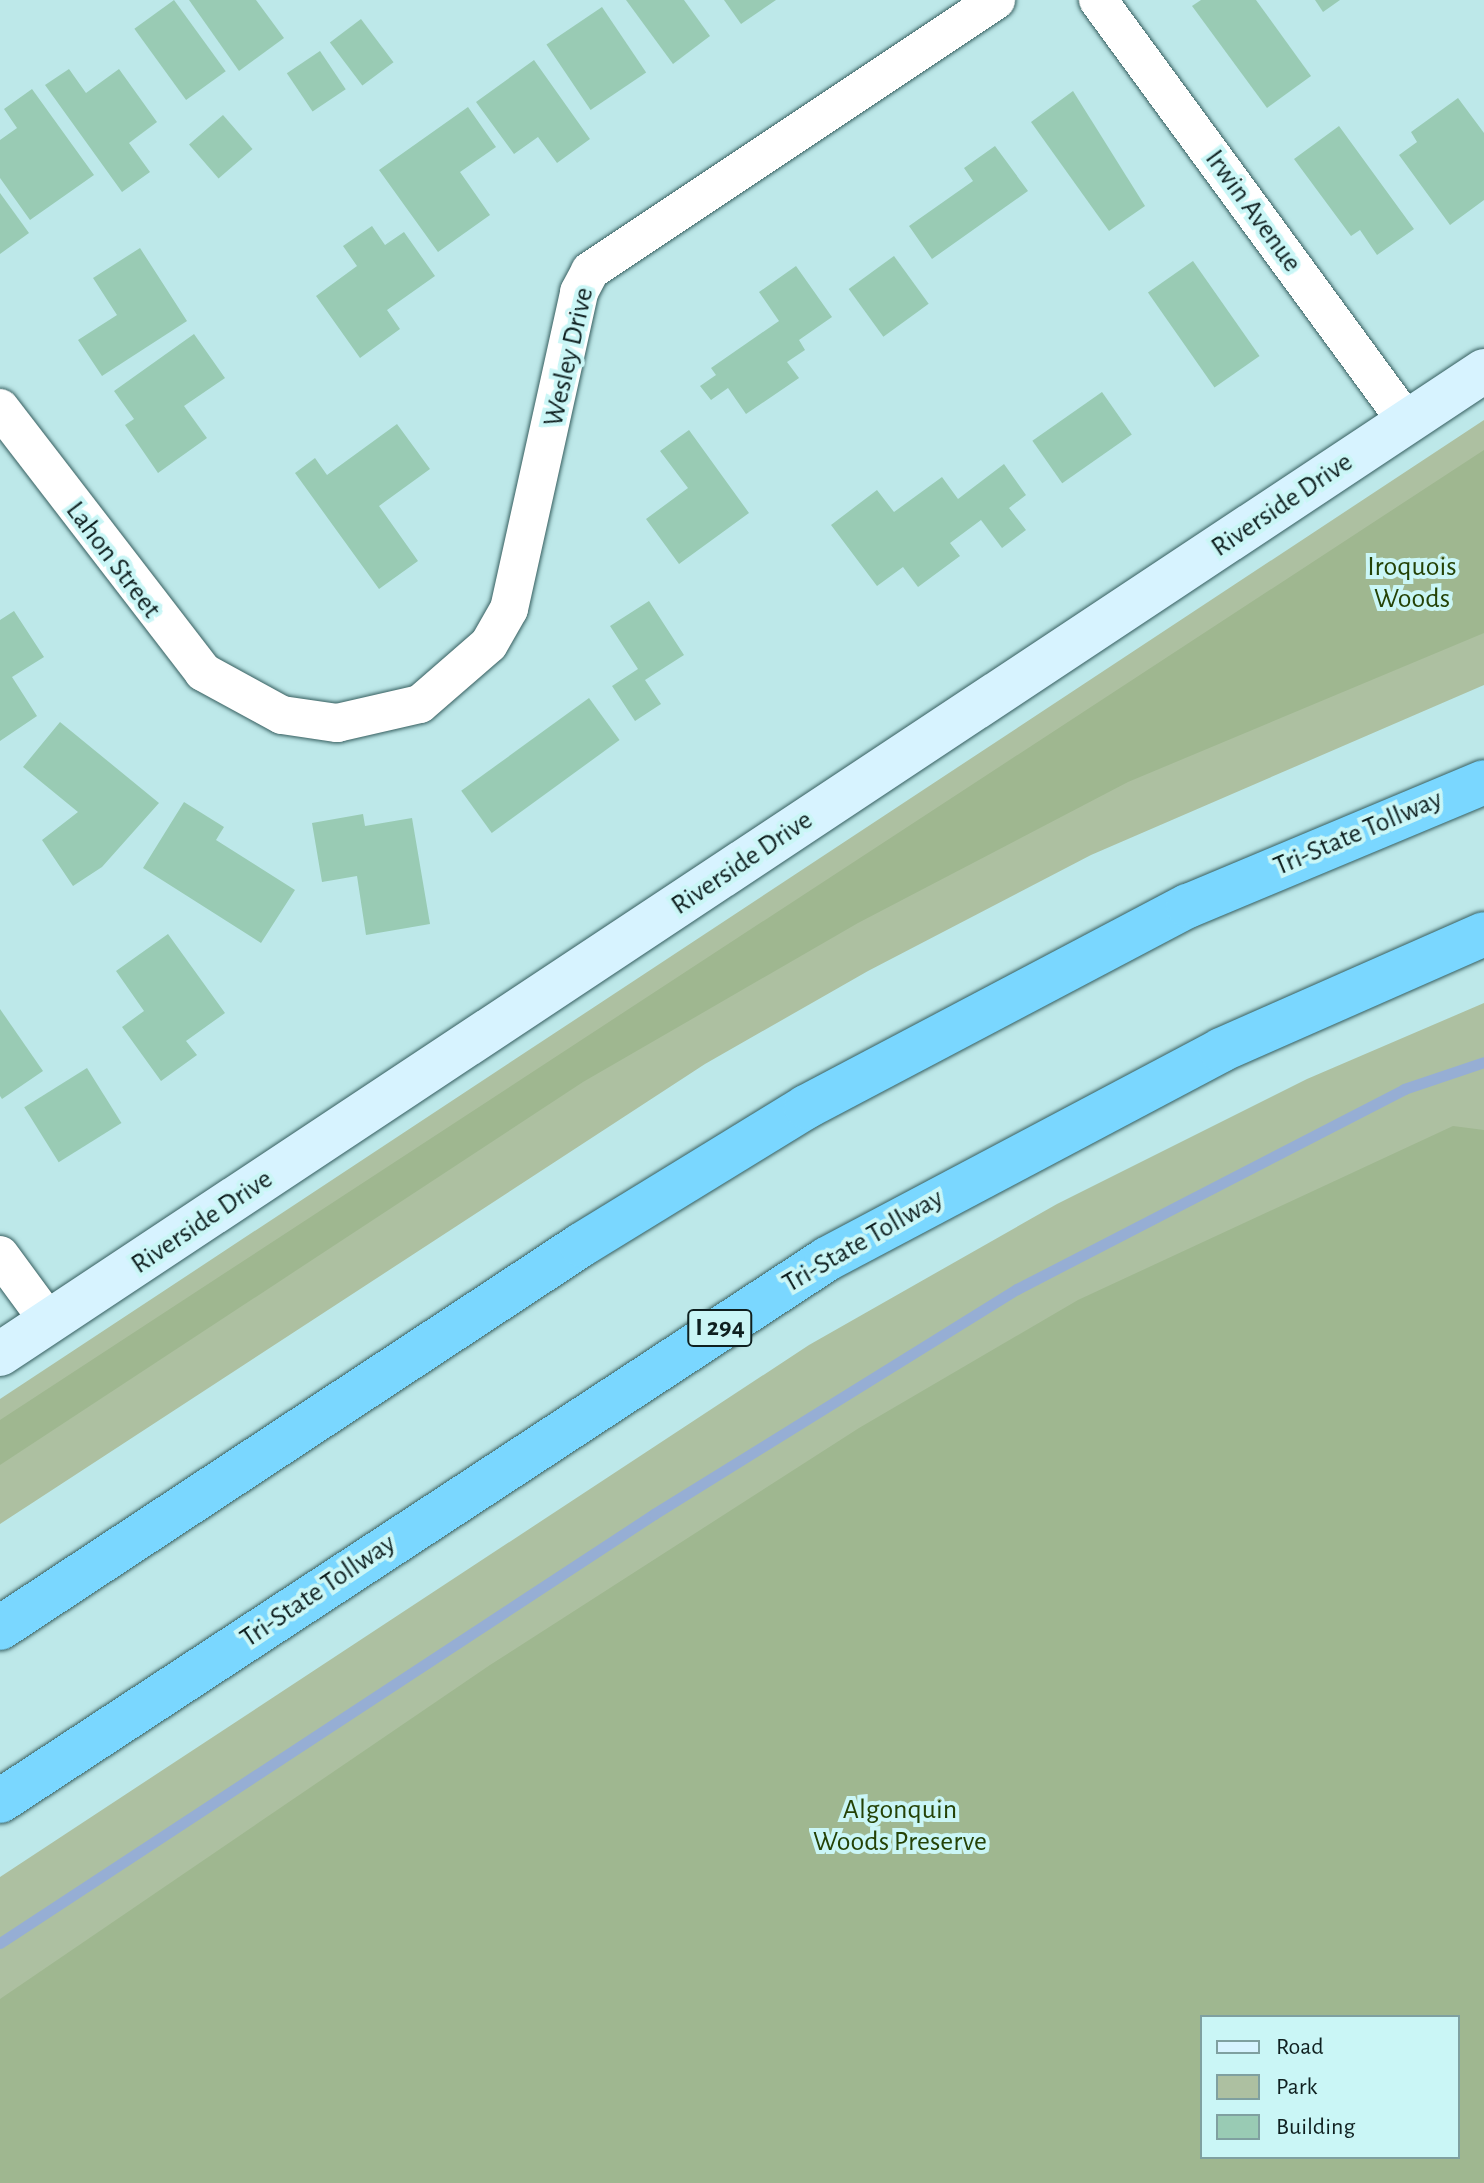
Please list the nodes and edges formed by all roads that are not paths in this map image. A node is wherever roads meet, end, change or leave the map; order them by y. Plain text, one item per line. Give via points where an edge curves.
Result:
1 (996, 0) edge
2 (1098, 0) edge
3 (1484, 371) edge
4 (0, 408) edge
5 (1407, 422) junction
6 (240, 698) joint
7 (1484, 782) edge
8 (1484, 934) edge
9 (0, 1255) edge
10 (50, 1323) junction
11 (0, 1354) edge
12 (0, 1628) edge
13 (0, 1801) edge

1 - 6 street, Wesley Drive via 590,271 579,292 509,609 458,676 407,709 337,723 282,715
2 - 5 street, Irwin Avenue
3 - 5 main road, Riverside Drive
4 - 6 street, Lahon Street via 173,640
5 - 10 main road, Riverside Drive
7 - 12 highway, Tri-State Tollway via 1188,906 806,1107 581,1245
8 - 13 highway, Tri-State Tollway / I 294 via 1221,1050 827,1259
9 - 10 street
10 - 11 main road, Riverside Drive

